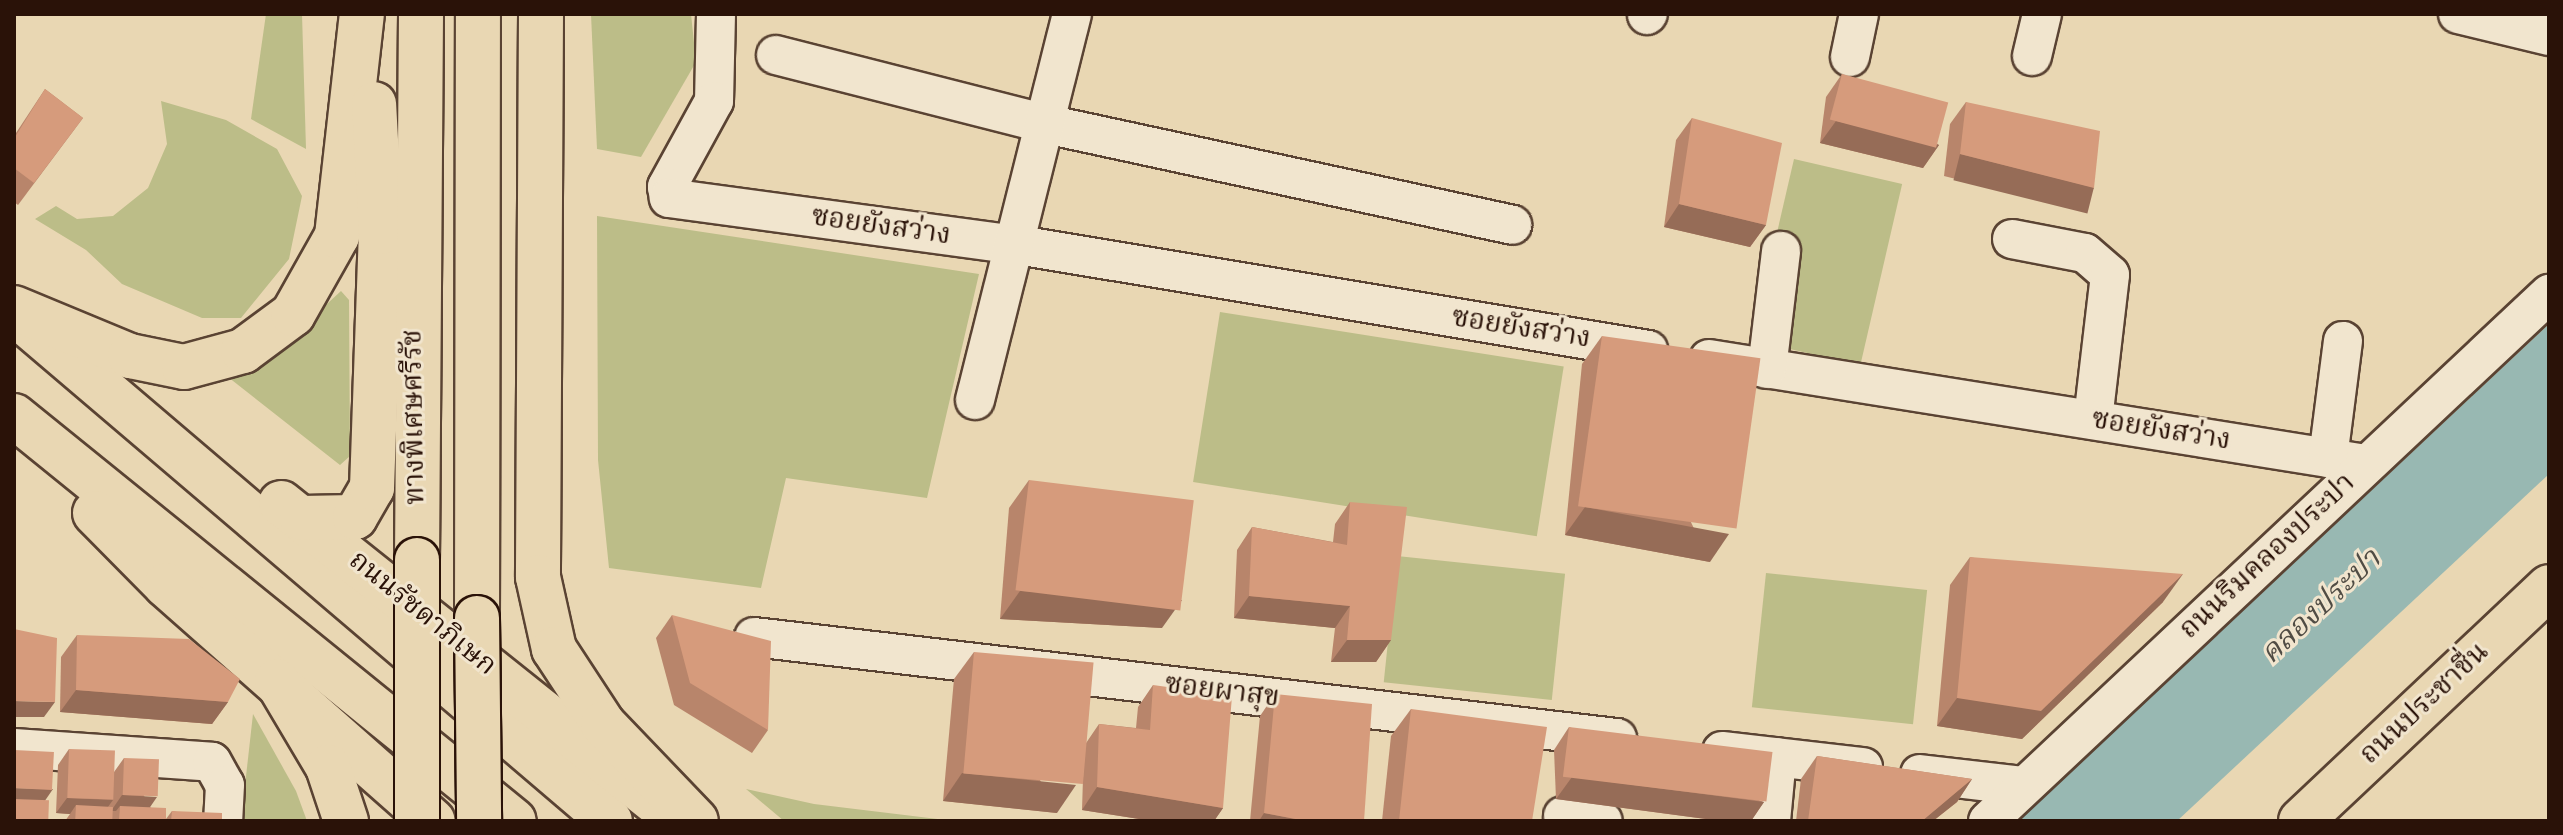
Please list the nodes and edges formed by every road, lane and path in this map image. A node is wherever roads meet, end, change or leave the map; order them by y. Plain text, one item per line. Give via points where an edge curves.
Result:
1 (421, 14) edge
2 (478, 14) edge
3 (541, 14) edge
4 (716, 14) edge
5 (1072, 14) edge
6 (1859, 14) edge
7 (2042, 14) edge
8 (2458, 14) edge
9 (362, 22) edge
10 (2549, 36) edge
11 (776, 55) dead end
12 (2032, 56) dead end
13 (1850, 57) dead end
14 (1046, 124) junction
15 (1512, 225) dead end
16 (2012, 239) dead end
17 (1018, 245) junction
18 (1781, 251) dead end
19 (2549, 294) edge
20 (14, 310) edge
21 (2343, 341) dead end
22 (1767, 369) junction
23 (975, 400) dead end
24 (19, 420) edge
25 (2093, 420) junction
26 (151, 429) junction
27 (2328, 458) junction
28 (2366, 464) junction
29 (302, 518) junction
30 (2549, 587) edge
31 (754, 637) edge
32 (277, 681) junction
33 (14, 748) edge
34 (1777, 757) junction
35 (2024, 786) junction
36 (1563, 816) dead end
37 (223, 821) edge
38 (346, 821) edge
39 (417, 821) edge
40 (433, 821) edge
41 (479, 821) edge
42 (514, 821) edge
43 (610, 821) edge
44 (678, 821) edge
45 (696, 821) edge
46 (1603, 821) edge
47 (1771, 821) edge
48 (1988, 821) edge
49 (2301, 821) edge

1 - 39 main road, ทางพิเศษศรีรัช, bridge
2 - 41 main road, bridge
3 - 45 main road via 538,577 554,649 603,724
4 - 17 street, ซอยยังสว่าง via 714,101 667,187 675,199
5 - 14 street
6 - 13 street
7 - 12 street
8 - 10 street
9 - 20 main road via 337,236 293,314 243,351 184,367 130,356
9 - 29 main road via 381,232 372,488 355,517
11 - 14 street
14 - 15 street
14 - 17 street
16 - 25 street via 2085,253 2110,275
17 - 22 street, ซอยยังสว่าง
17 - 23 street
18 - 22 street
19 - 28 street, ถนนริมคลองประปา
20 - 26 main road, ถนนรัชดาภิเษก
21 - 27 street
22 - 25 street, ซอยยังสว่าง
24 - 32 main road via 102,522
24 - 42 main road
25 - 27 street, ซอยยังสว่าง
26 - 29 main road, ถนนรัชดาภิเษก via 231,469
26 - 43 main road, ถนนรัชดาภิเษก
27 - 28 street, ซอยยังสว่าง
28 - 35 street, ถนนริมคลองประปา
29 - 44 main road, ถนนรัชดาภิเษก
30 - 49 main road, ถนนประชาชื่น
31 - 34 street, ซอยผาสุข
32 - 38 main road via 328,767
32 - 40 main road
33 - 37 street via 212,762 225,785
34 - 35 street, ซอยผาสุข
34 - 47 street
35 - 48 street, ถนนริมคลองประปา
36 - 46 street

